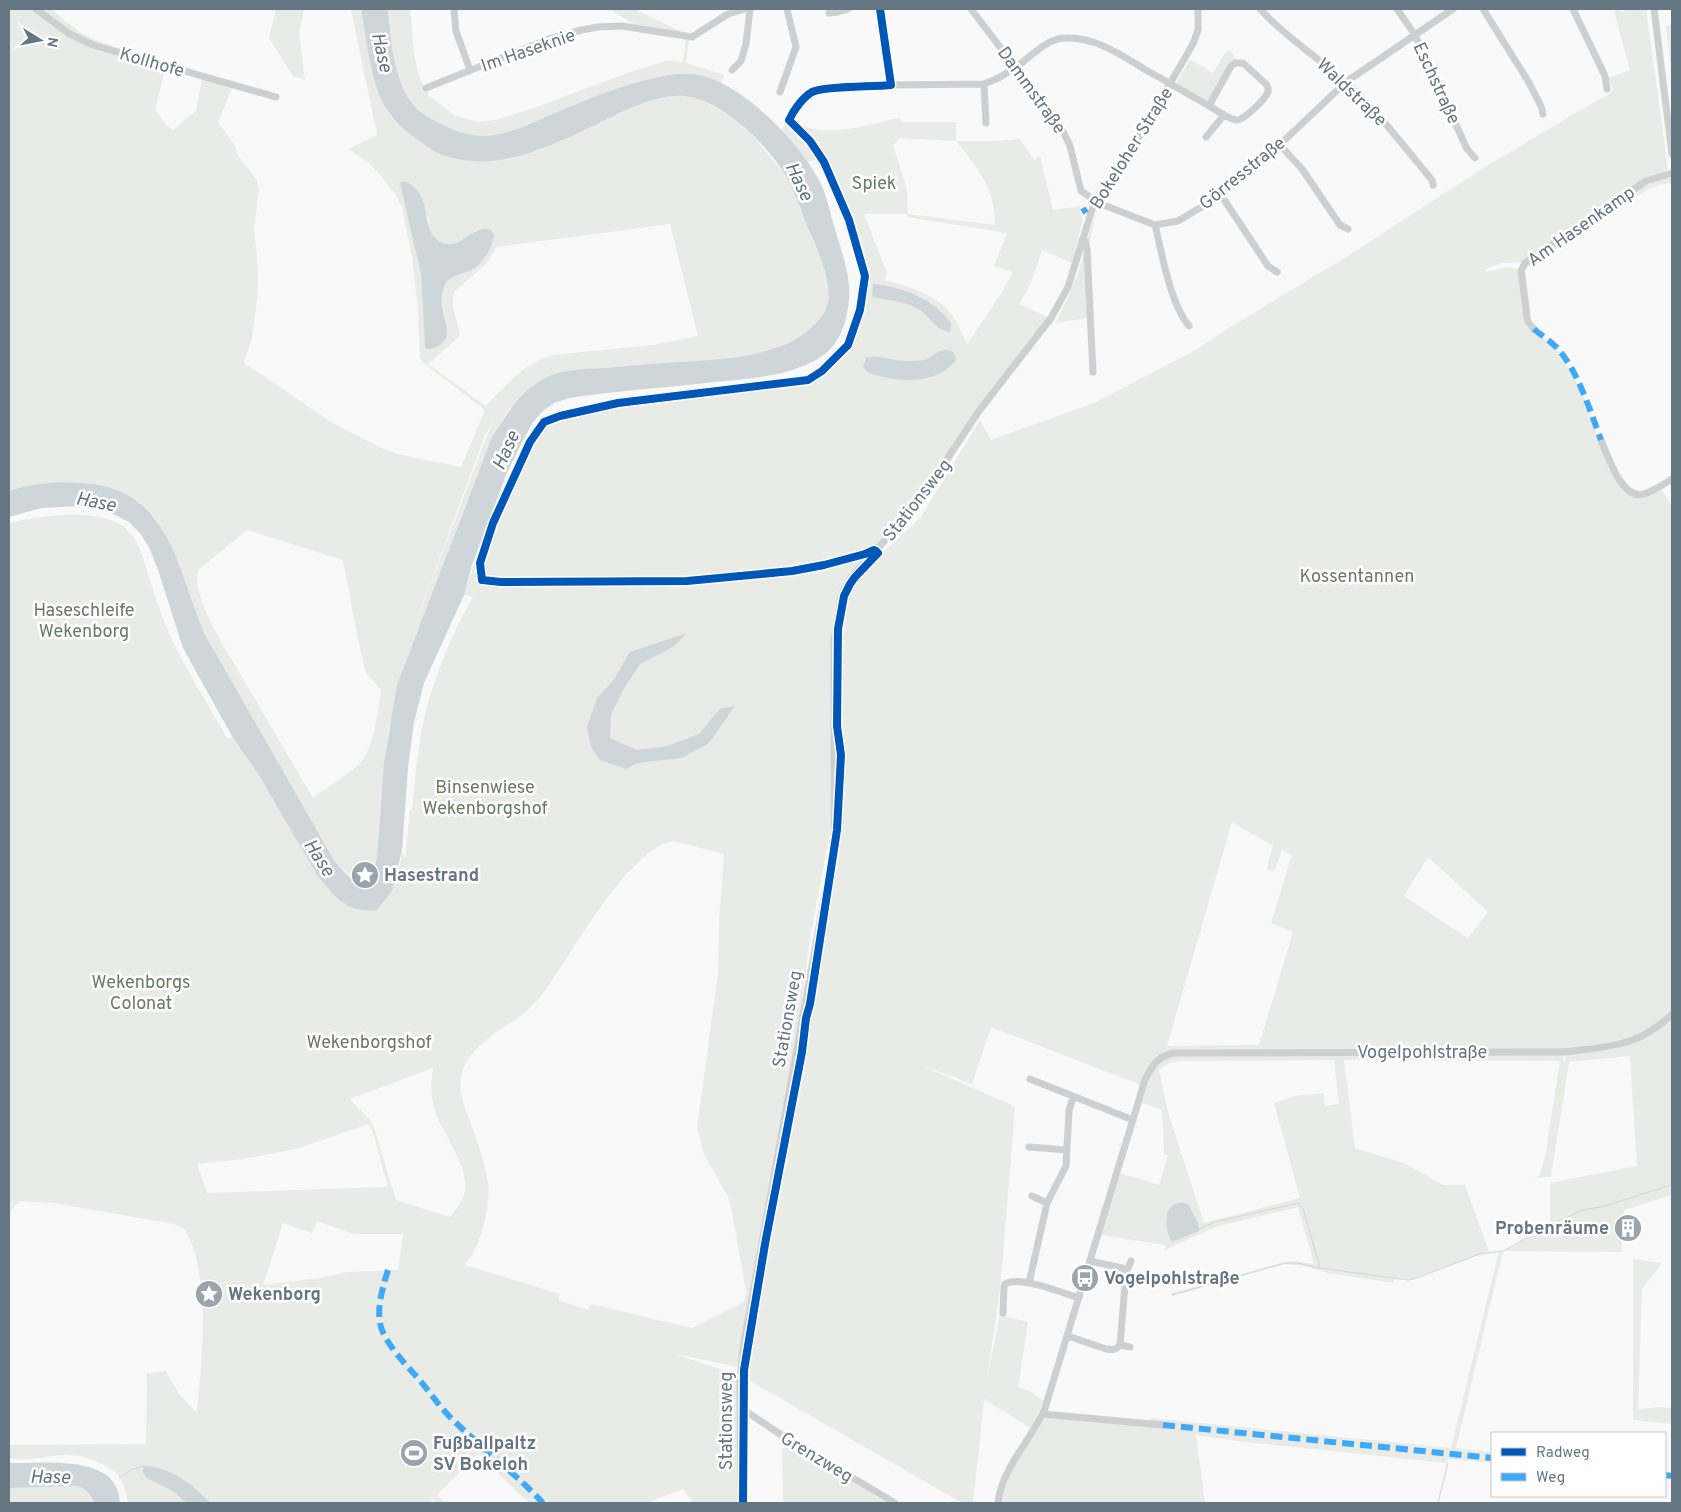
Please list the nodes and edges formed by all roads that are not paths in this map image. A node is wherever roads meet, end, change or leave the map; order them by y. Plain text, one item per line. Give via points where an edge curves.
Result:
1 (36, 9) edge
2 (454, 9) edge
3 (745, 9) edge
4 (750, 9) edge
5 (787, 9) edge
6 (848, 9) edge
7 (880, 9) edge
8 (971, 9) edge
9 (1198, 9) edge
10 (1260, 9) edge
11 (1397, 9) edge
12 (1452, 9) edge
13 (1483, 9) edge
14 (1573, 9) edge
15 (1654, 9) edge
16 (725, 12) edge
17 (829, 13) dead end
18 (1415, 35) junction
19 (1016, 67) junction
20 (470, 70) junction
21 (732, 70) dead end
22 (1346, 82) junction
23 (984, 84) junction
24 (1170, 84) junction
25 (891, 85) junction
26 (426, 88) dead end
27 (1607, 89) dead end
28 (780, 92) dead end
29 (811, 92) dead end
30 (276, 97) dead end
31 (1209, 106) junction
32 (1543, 114) dead end
33 (1224, 115) junction
34 (986, 123) dead end
35 (1206, 137) dead end
36 (1280, 145) junction
37 (1672, 154) edge
38 (1475, 158) dead end
39 (1672, 173) edge
40 (1433, 185) dead end
41 (1220, 195) junction
42 (1095, 200) junction
43 (1155, 224) junction
44 (1348, 229) dead end
45 (1082, 240) junction
46 (1277, 272) dead end
47 (1189, 326) dead end
48 (1534, 329) dead end
49 (1093, 372) dead end
50 (980, 411) joint
51 (1601, 440) dead end
52 (1672, 479) edge
53 (1672, 1014) edge
54 (1030, 1079) dead end
55 (1073, 1097) junction
56 (1133, 1120) junction
57 (1029, 1147) dead end
58 (1067, 1150) junction
59 (1032, 1196) dead end
60 (1047, 1203) junction
61 (1090, 1261) junction
62 (1131, 1261) dead end
63 (1126, 1274) junction
64 (1029, 1283) junction
65 (1079, 1298) junction
66 (1003, 1314) dead end
67 (1068, 1336) junction
68 (1120, 1345) junction
69 (1130, 1347) dead end
70 (741, 1410) junction
71 (1042, 1414) junction
72 (1163, 1425) dead end
73 (741, 1503) edge
74 (895, 1503) edge
75 (998, 1503) edge

1 - 30 street, Kollhofe via 68,33 93,45
2 - 20 street, Im Haseknie via 456,31
3 - 16 street, Im Haseknie
4 - 21 street via 746,44 741,60
5 - 28 street via 796,47
6 - 17 street
7 - 25 street
8 - 19 street, Dammstraße
9 - 24 street, Bokeloher Straße via 1196,38
10 - 22 street, Waldstraße
11 - 18 street, Eschstraße
12 - 18 street, Görresstraße
13 - 32 street via 1528,81
14 - 27 street via 1605,76
15 - 37 street
16 - 20 street, Im Haseknie via 692,37 622,26 598,27 549,39
18 - 22 street, Görresstraße
18 - 38 street, Eschstraße
19 - 23 street
19 - 24 street via 1051,41 1085,39 1108,48
19 - 42 street, Dammstraße via 1061,126 1070,146 1081,191
20 - 26 street, Im Haseknie
22 - 36 street, Görresstraße
22 - 40 street, Waldstraße via 1386,125
23 - 25 street
23 - 34 street
24 - 31 street
24 - 42 street, Bokeloher Straße via 1136,142
25 - 29 street
31 - 33 street
31 - 33 street via 1231,66 1243,63 1266,84 1268,91 1239,121
33 - 35 street
36 - 41 street, Görresstraße
36 - 44 street via 1302,169 1340,225
39 - 48 street, Am Hasenkamp via 1646,181 1525,263 1521,271 1527,317
41 - 43 street, Görresstraße via 1178,220
41 - 46 street via 1268,266
42 - 43 street
42 - 45 street, Bokeloher Straße
43 - 47 street via 1174,296 1182,318
45 - 49 street via 1087,249
45 - 50 street, Bokeloher Straße via 1068,287 1052,318
50 - 70 street, Stationsweg via 914,509 852,576 838,608 834,639 834,833 743,1348
51 - 52 street via 1621,484 1636,494 1643,494
53 - 56 street, Vogelpohlstraße via 1640,1038 1565,1052 1164,1055 1152,1065
54 - 55 street
55 - 56 street
55 - 58 street
56 - 61 street, Vogelpohlstraße
57 - 58 street
58 - 60 street via 1064,1171
59 - 60 street
60 - 64 street
61 - 63 street via 1122,1268
61 - 65 street, Vogelpohlstraße
62 - 63 street
63 - 68 street
64 - 65 street
64 - 66 street via 1005,1284
65 - 67 street, Vogelpohlstraße
67 - 68 street via 1112,1350
67 - 71 street, Vogelpohlstraße
68 - 69 street
70 - 73 street, Stationsweg
70 - 74 street, Grenzweg
71 - 72 street
71 - 75 street, Vogelpohlstraße via 1003,1478

